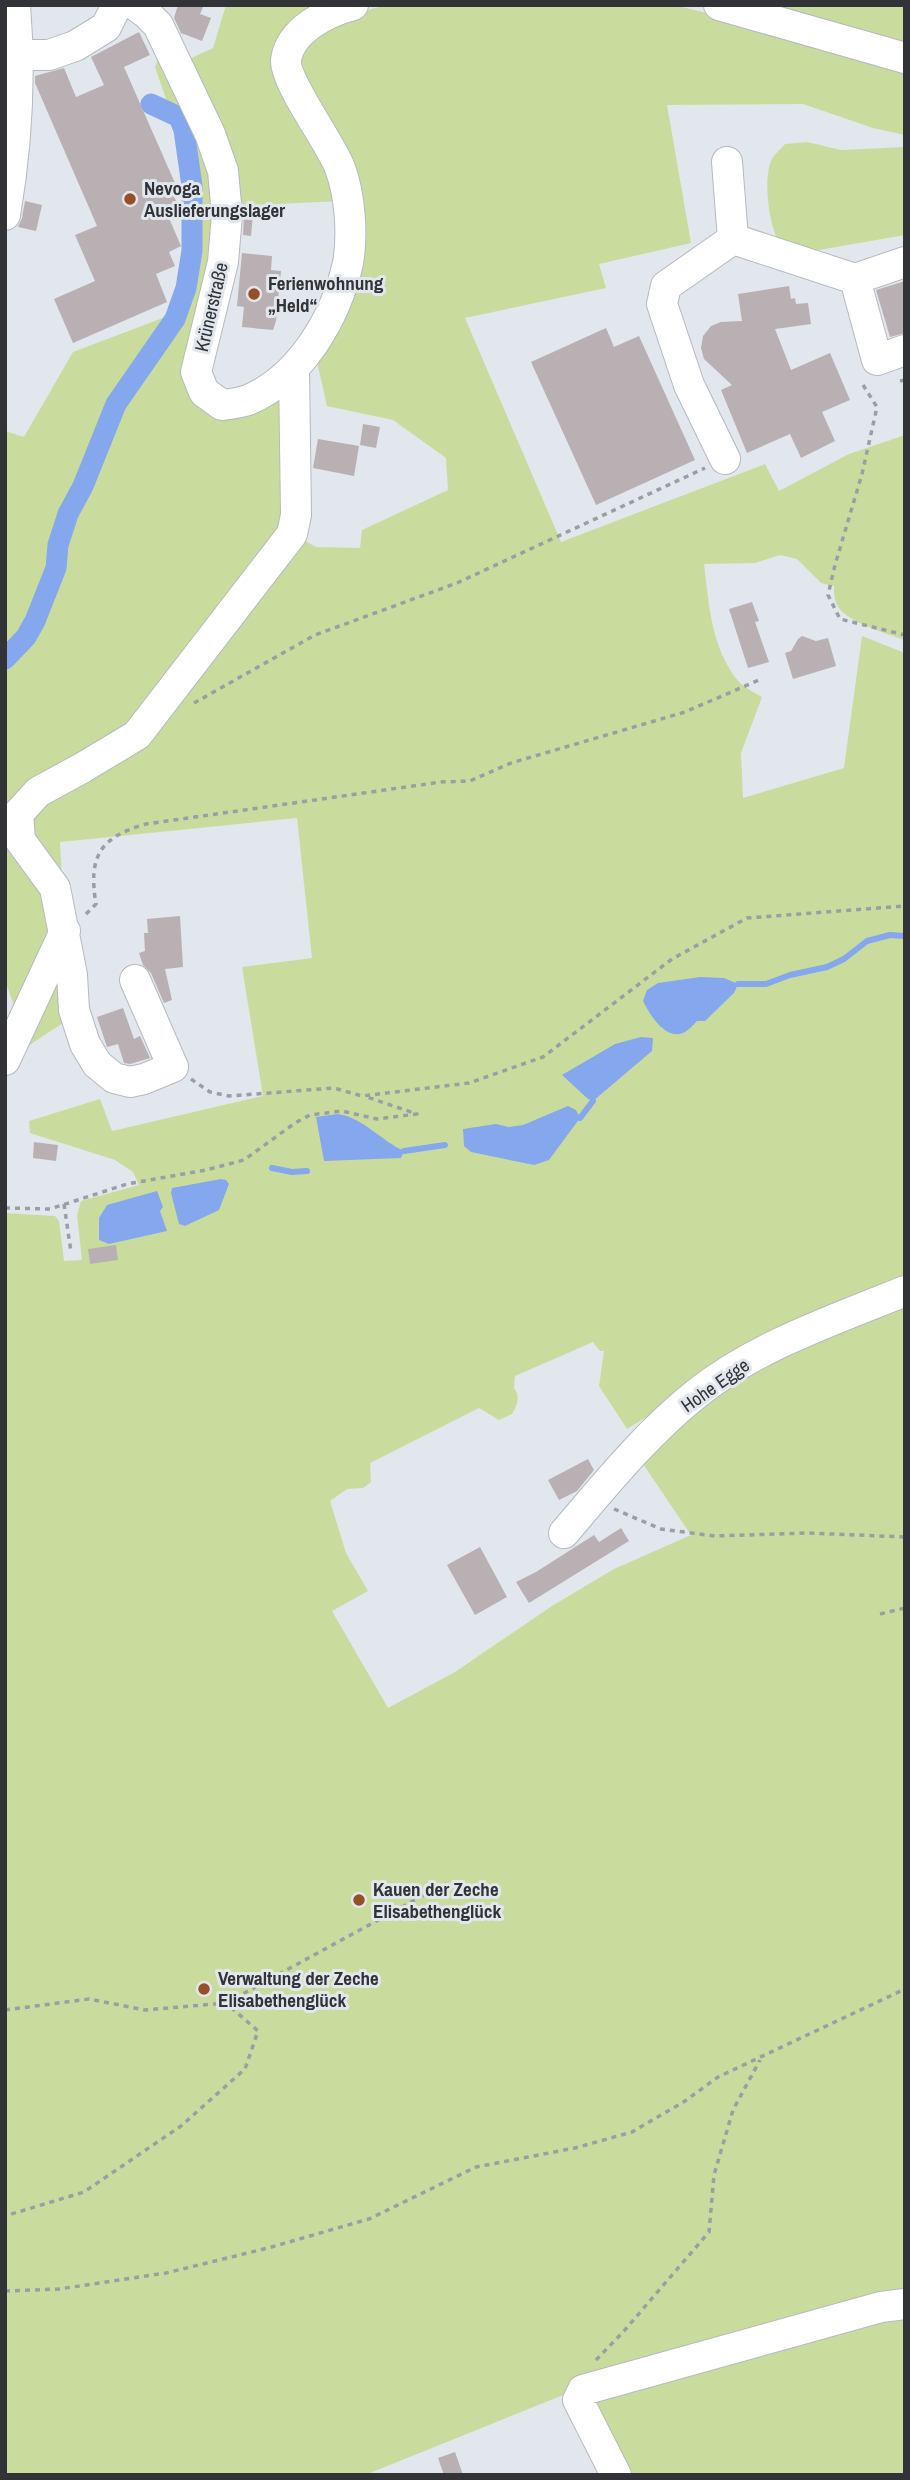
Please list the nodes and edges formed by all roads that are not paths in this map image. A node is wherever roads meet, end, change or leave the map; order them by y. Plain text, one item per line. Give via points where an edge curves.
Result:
1 (15, 5) edge
2 (117, 5) edge
3 (135, 5) edge
4 (353, 5) edge
5 (719, 5) edge
6 (19, 55) junction
7 (905, 58) edge
8 (727, 162) dead end
9 (5, 215) edge
10 (733, 239) junction
11 (905, 262) edge
12 (855, 279) junction
13 (905, 350) edge
14 (294, 369) junction
15 (725, 458) road end
16 (63, 925) junction
17 (135, 980) dead end
18 (5, 1060) edge
19 (905, 1291) edge
20 (564, 1533) dead end
21 (905, 2304) edge
22 (616, 2475) edge

1 - 6 street
2 - 6 street via 106,27 75,47 49,55
3 - 14 street, Krünerstraße via 158,25 223,171 227,215 223,262 196,372 204,392 222,405 245,401
4 - 14 street, Krünerstraße via 298,34 286,61 295,88 332,147 349,205 348,261 337,298
5 - 7 street
6 - 9 street via 15,159
8 - 10 street
10 - 12 street
10 - 15 street via 667,286 662,304 689,384
11 - 12 street
12 - 13 street via 877,360
14 - 16 street via 296,515 292,534 137,735 38,792 18,814 20,840 55,888
16 - 17 street via 74,1010 85,1044 97,1064 114,1078 130,1082 173,1067
16 - 18 street
19 - 20 street, Hohe Egge via 733,1368 696,1394 664,1422
21 - 22 street via 583,2390 578,2400

